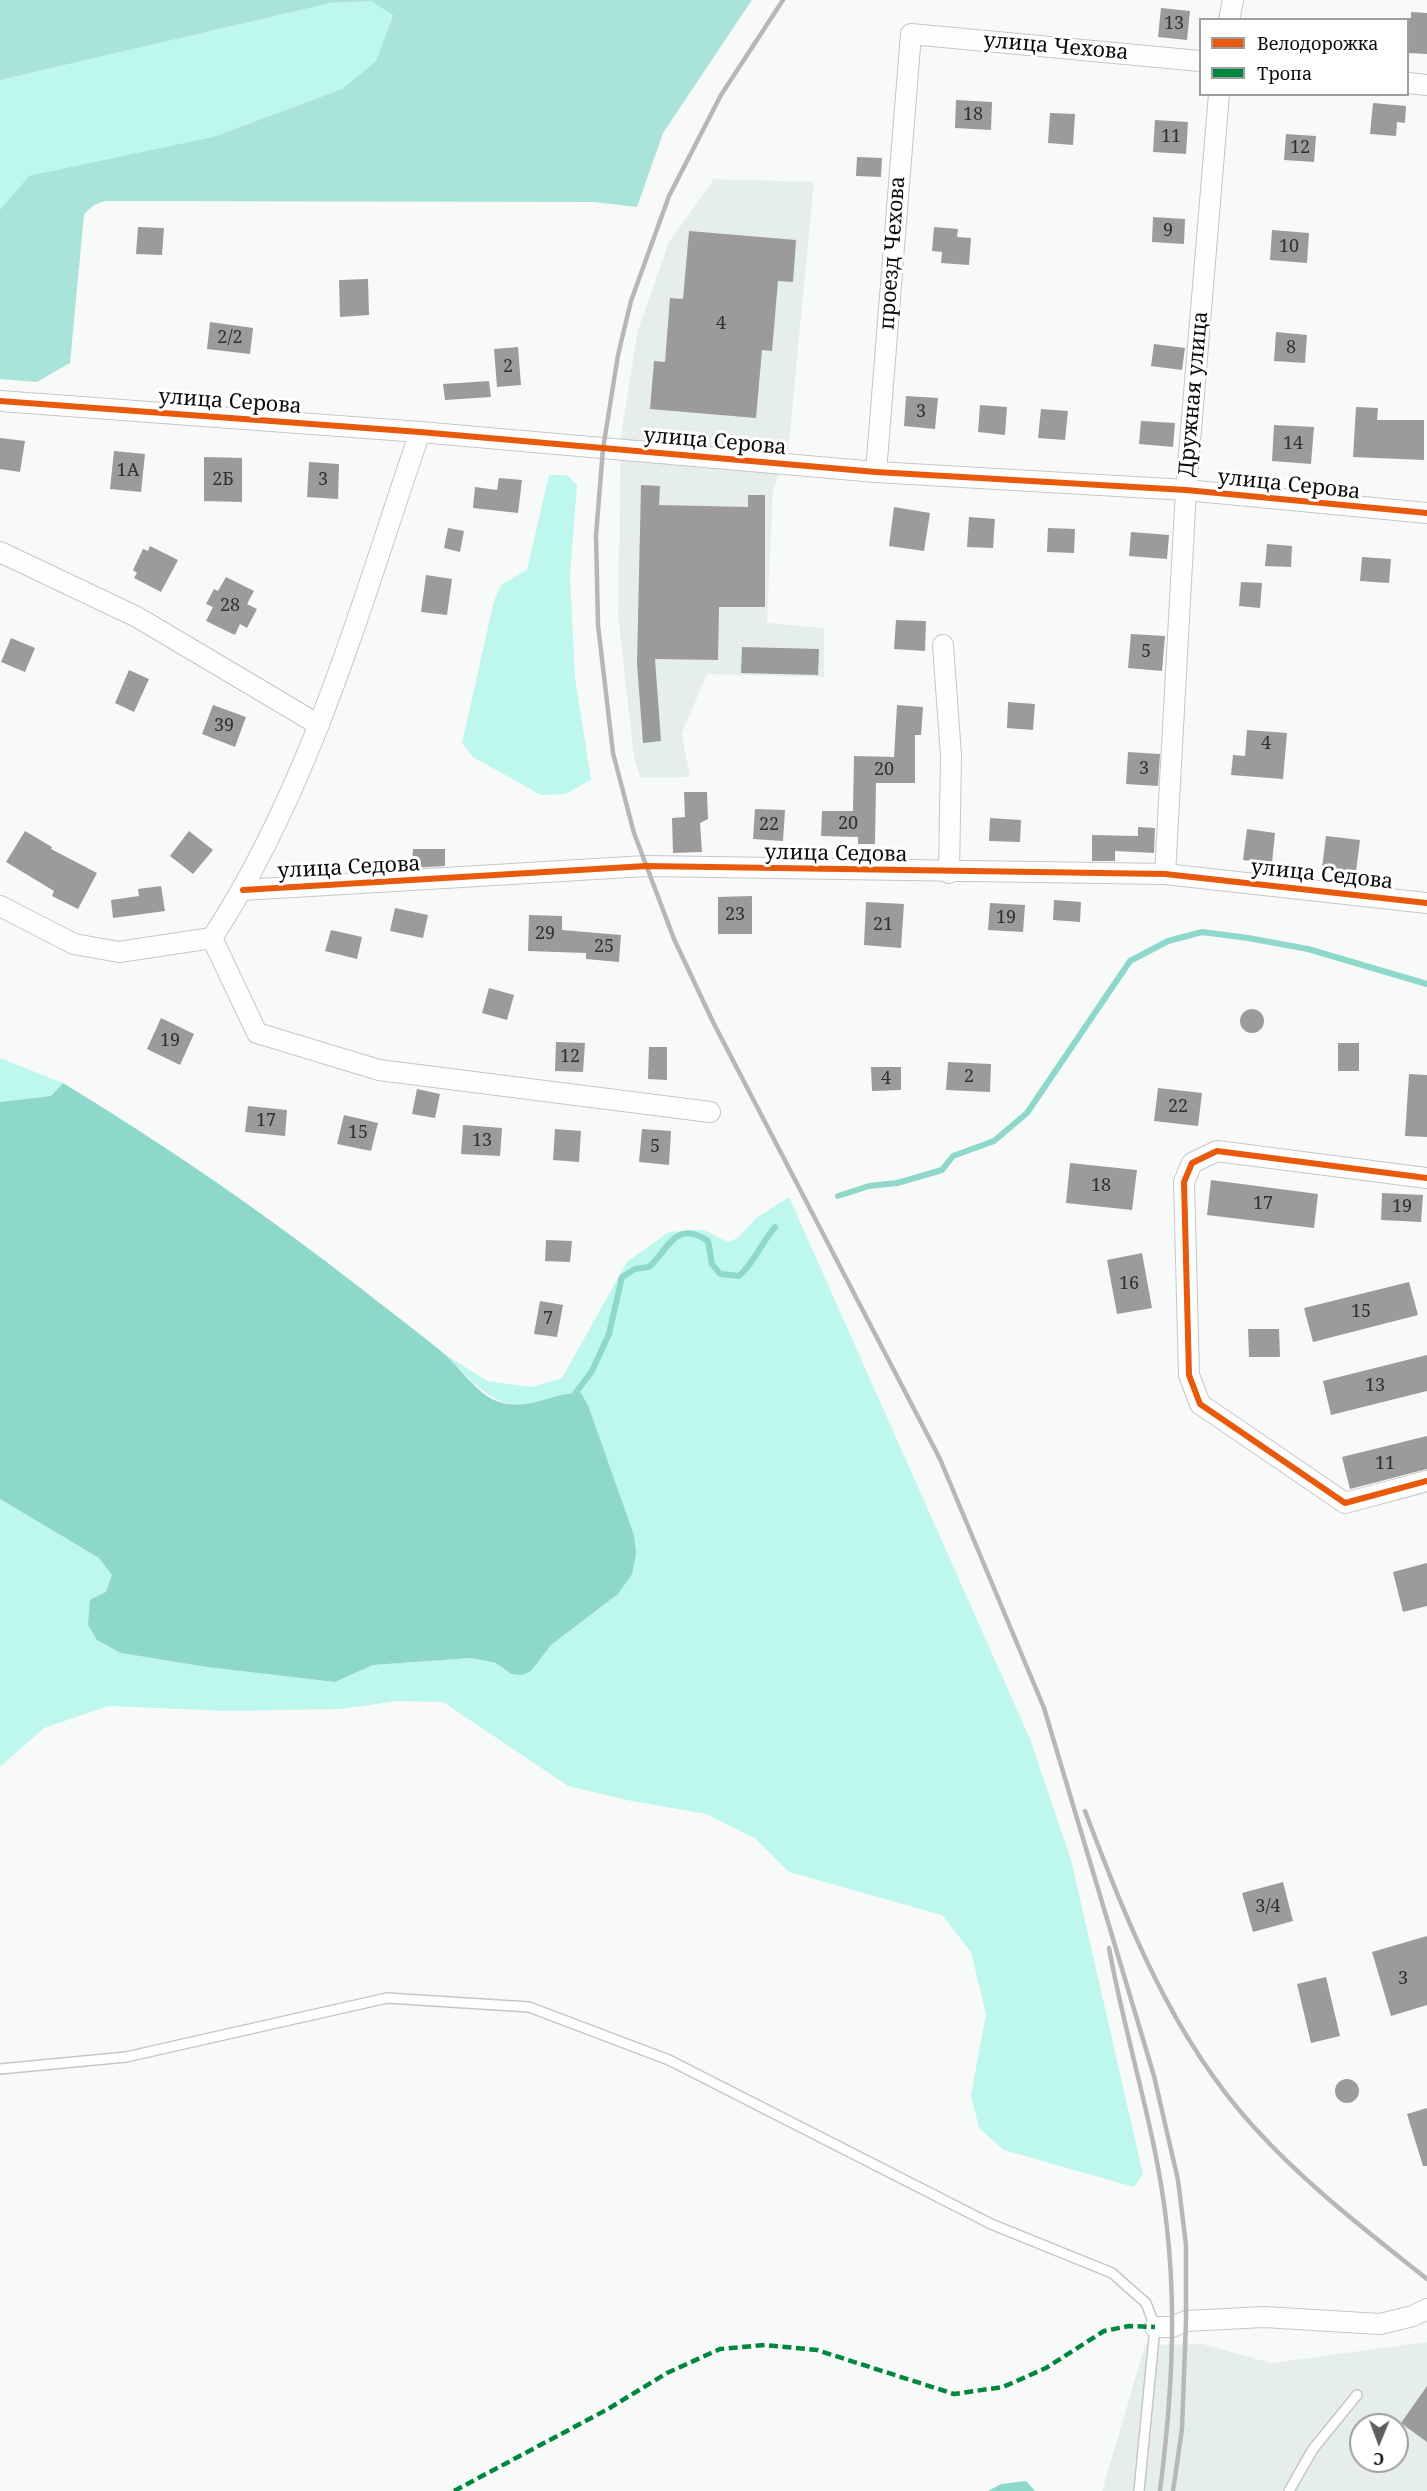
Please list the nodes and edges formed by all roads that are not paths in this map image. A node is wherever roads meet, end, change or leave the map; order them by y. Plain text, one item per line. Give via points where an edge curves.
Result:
1 (1233, 0) edge
2 (1229, 18) edge
3 (911, 34) joint
4 (1199, 61) edge
5 (1409, 82) edge
6 (1427, 85) edge
7 (1219, 96) edge
8 (0, 401) edge
9 (420, 432) junction
10 (876, 472) junction
11 (1186, 490) junction
12 (1427, 513) edge
13 (0, 552) edge
14 (944, 645) dead end
15 (319, 724) junction
16 (948, 873) junction
17 (1165, 874) junction
18 (243, 890) junction
19 (1427, 903) edge
20 (0, 906) edge
21 (212, 938) junction
22 (710, 1112) dead end
23 (1427, 1178) edge
24 (1427, 1481) edge
25 (0, 2069) edge
26 (1427, 2309) edge
27 (1155, 2327) junction
28 (1357, 2395) dead end
29 (1139, 2491) edge
30 (1289, 2491) edge

1 - 2 street
3 - 4 street, улица Чехова
3 - 10 street, проезд Чехова
5 - 6 street
7 - 11 street, Дружная улица
8 - 9 street, улица Серова
9 - 10 street, улица Серова
9 - 15 street
10 - 11 street, улица Серова
11 - 12 street, улица Серова
11 - 17 street, Дружная улица
13 - 15 street via 137,617
14 - 16 street via 951,756
15 - 18 street
16 - 17 street, улица Седова
16 - 18 street, улица Седова via 646,866
17 - 19 street, улица Седова
18 - 21 street
20 - 21 street via 74,944 119,952
21 - 22 street via 257,1033 379,1070
23 - 24 street via 1217,1151 1192,1163 1184,1182 1189,1376 1200,1404 1345,1503
25 - 27 lane via 126,2057 387,1998 529,2007 669,2060 991,2224 1112,2274 1146,2303
26 - 27 street via 1380,2324 1264,2318 1186,2321 1172,2327
27 - 29 lane
28 - 30 lane via 1313,2449

